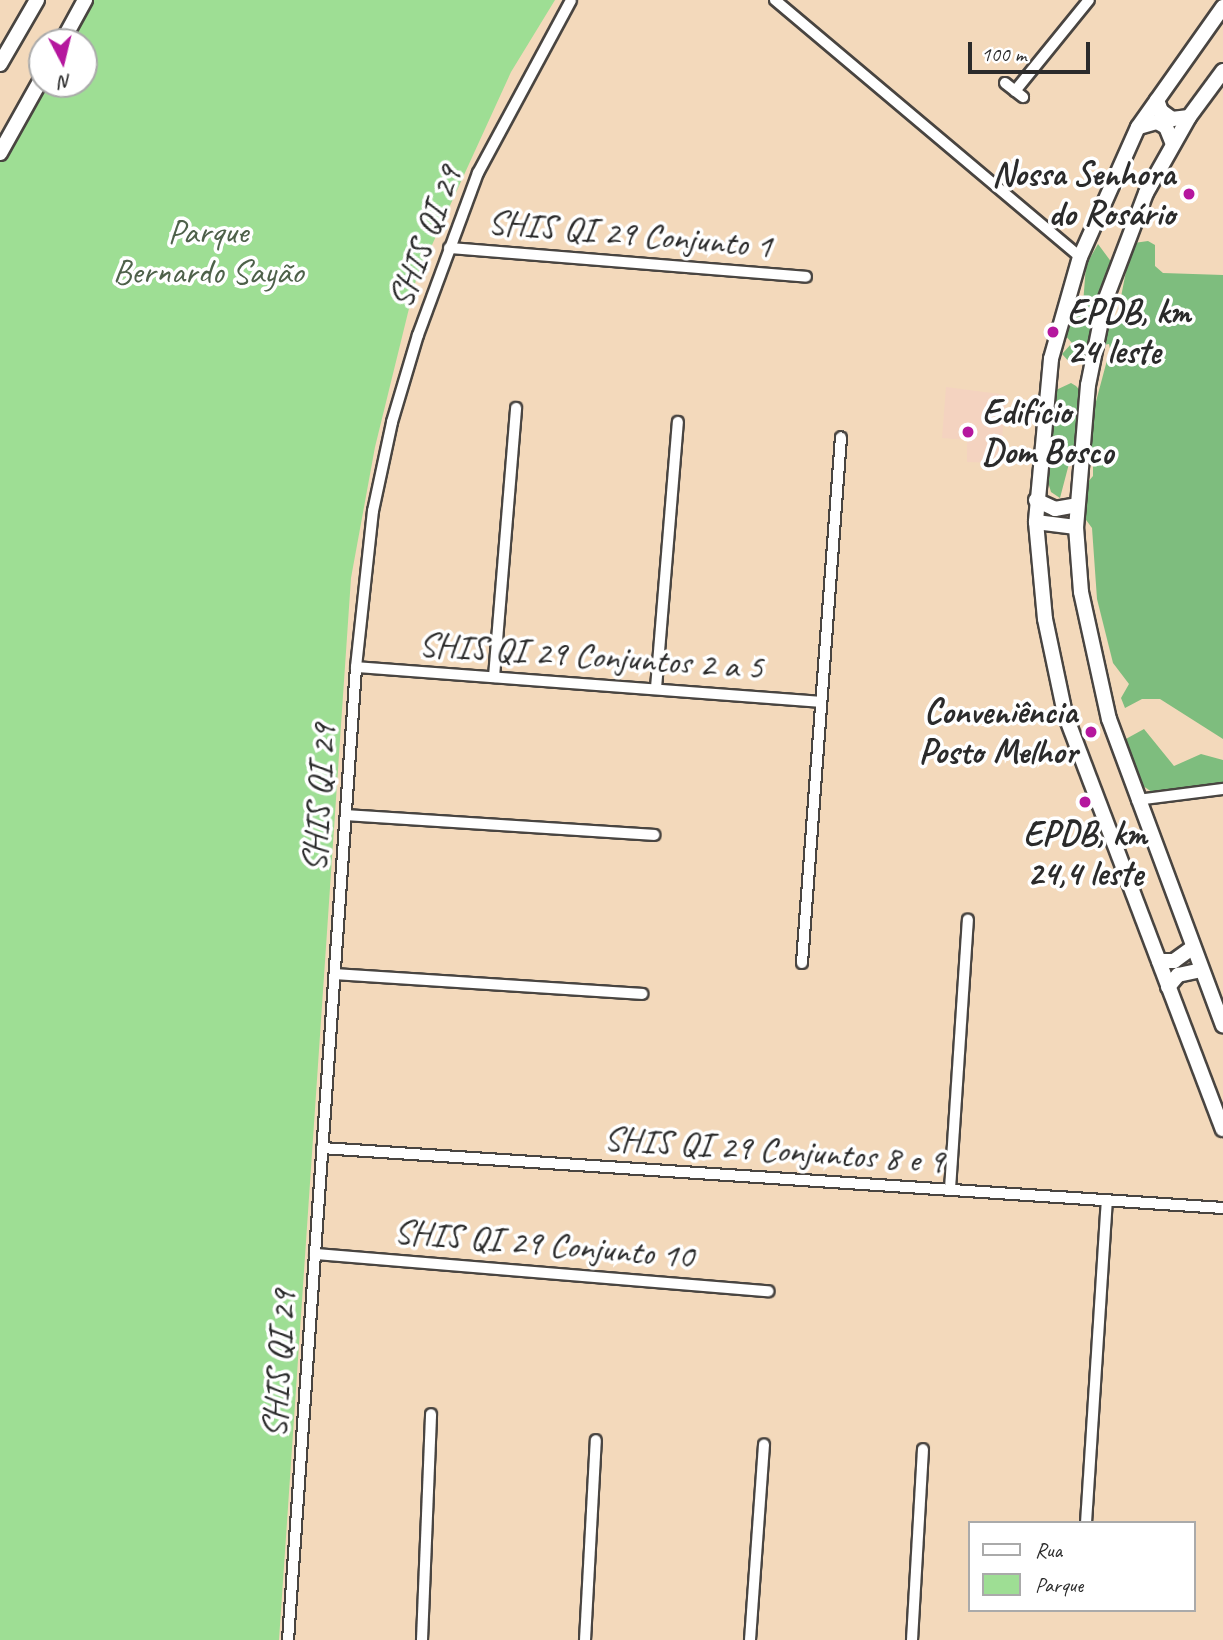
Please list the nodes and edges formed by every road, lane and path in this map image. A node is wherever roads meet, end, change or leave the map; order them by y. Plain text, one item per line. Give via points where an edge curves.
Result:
1 (37, 0) edge
2 (85, 0) edge
3 (571, 0) edge
4 (775, 0) edge
5 (1089, 0) edge
6 (1223, 7) edge
7 (70, 28) edge
8 (0, 64) edge
9 (1223, 71) edge
10 (1014, 90) dead end
11 (31, 98) edge
12 (1157, 100) junction
13 (1189, 117) junction
14 (1138, 127) junction
15 (1173, 144) junction
16 (0, 153) edge
17 (449, 248) junction
18 (1080, 257) junction
19 (806, 277) dead end
20 (516, 408) dead end
21 (678, 422) dead end
22 (841, 437) dead end
23 (1036, 500) junction
24 (1077, 505) junction
25 (1036, 522) junction
26 (1076, 527) junction
27 (356, 667) junction
28 (494, 677) junction
29 (656, 688) junction
30 (821, 702) junction
31 (1223, 789) edge
32 (1137, 800) junction
33 (346, 815) junction
34 (654, 835) dead end
35 (968, 920) dead end
36 (1192, 948) junction
37 (1159, 961) junction
38 (802, 963) dead end
39 (1200, 970) junction
40 (335, 974) junction
41 (1168, 987) junction
42 (642, 994) dead end
43 (1223, 1026) edge
44 (1223, 1129) edge
45 (322, 1149) junction
46 (950, 1189) junction
47 (1107, 1202) junction
48 (1223, 1208) edge
49 (315, 1254) junction
50 (768, 1291) dead end
51 (431, 1414) dead end
52 (596, 1440) dead end
53 (764, 1444) dead end
54 (923, 1448) dead end
55 (1086, 1521) edge
56 (288, 1640) edge
57 (422, 1640) edge
58 (586, 1640) edge
59 (750, 1640) edge
60 (912, 1640) edge

1 - 8 main road
2 - 7 main road
3 - 17 street, SHIS QI 29 via 478,173
4 - 18 street
5 - 10 street
6 - 12 main road
9 - 13 main road
11 - 16 main road
12 - 13 main road via 1161,111 1172,119
12 - 14 main road
13 - 15 main road
14 - 15 main road via 1157,122 1166,127
14 - 18 main road
15 - 24 main road via 1141,203 1105,301 1088,385
17 - 19 street, SHIS QI 29 Conjunto 1
17 - 27 street, SHIS QI 29 via 392,422 373,511
18 - 23 main road via 1051,359
20 - 28 street
21 - 29 street
22 - 30 street
23 - 24 main road via 1055,509
23 - 25 main road
24 - 26 main road
25 - 26 main road
25 - 37 main road via 1045,619 1065,714
26 - 32 main road via 1090,642
27 - 28 street, SHIS QI 29 Conjuntos 2 a 5
27 - 33 street, SHIS QI 29
28 - 29 street, SHIS QI 29 Conjuntos 2 a 5
29 - 30 street, SHIS QI 29 Conjuntos 2 a 5
30 - 38 street
31 - 32 street
32 - 36 main road
33 - 34 street
33 - 40 street, SHIS QI 29
35 - 46 street
36 - 37 main road via 1174,961
36 - 39 main road
37 - 41 main road
39 - 41 main road via 1178,975
39 - 43 main road
40 - 42 street
40 - 45 street, SHIS QI 29
41 - 44 main road
45 - 46 street, SHIS QI 29 Conjuntos 8 e 9
45 - 49 street, SHIS QI 29
46 - 47 street, SHIS QI 29 Conjuntos 8 e 9
47 - 48 street, SHIS QI 29 Conjuntos 8 e 9
47 - 55 street
49 - 50 street, SHIS QI 29 Conjunto 10
49 - 56 street, SHIS QI 29
51 - 57 street
52 - 58 street
53 - 59 street
54 - 60 street

